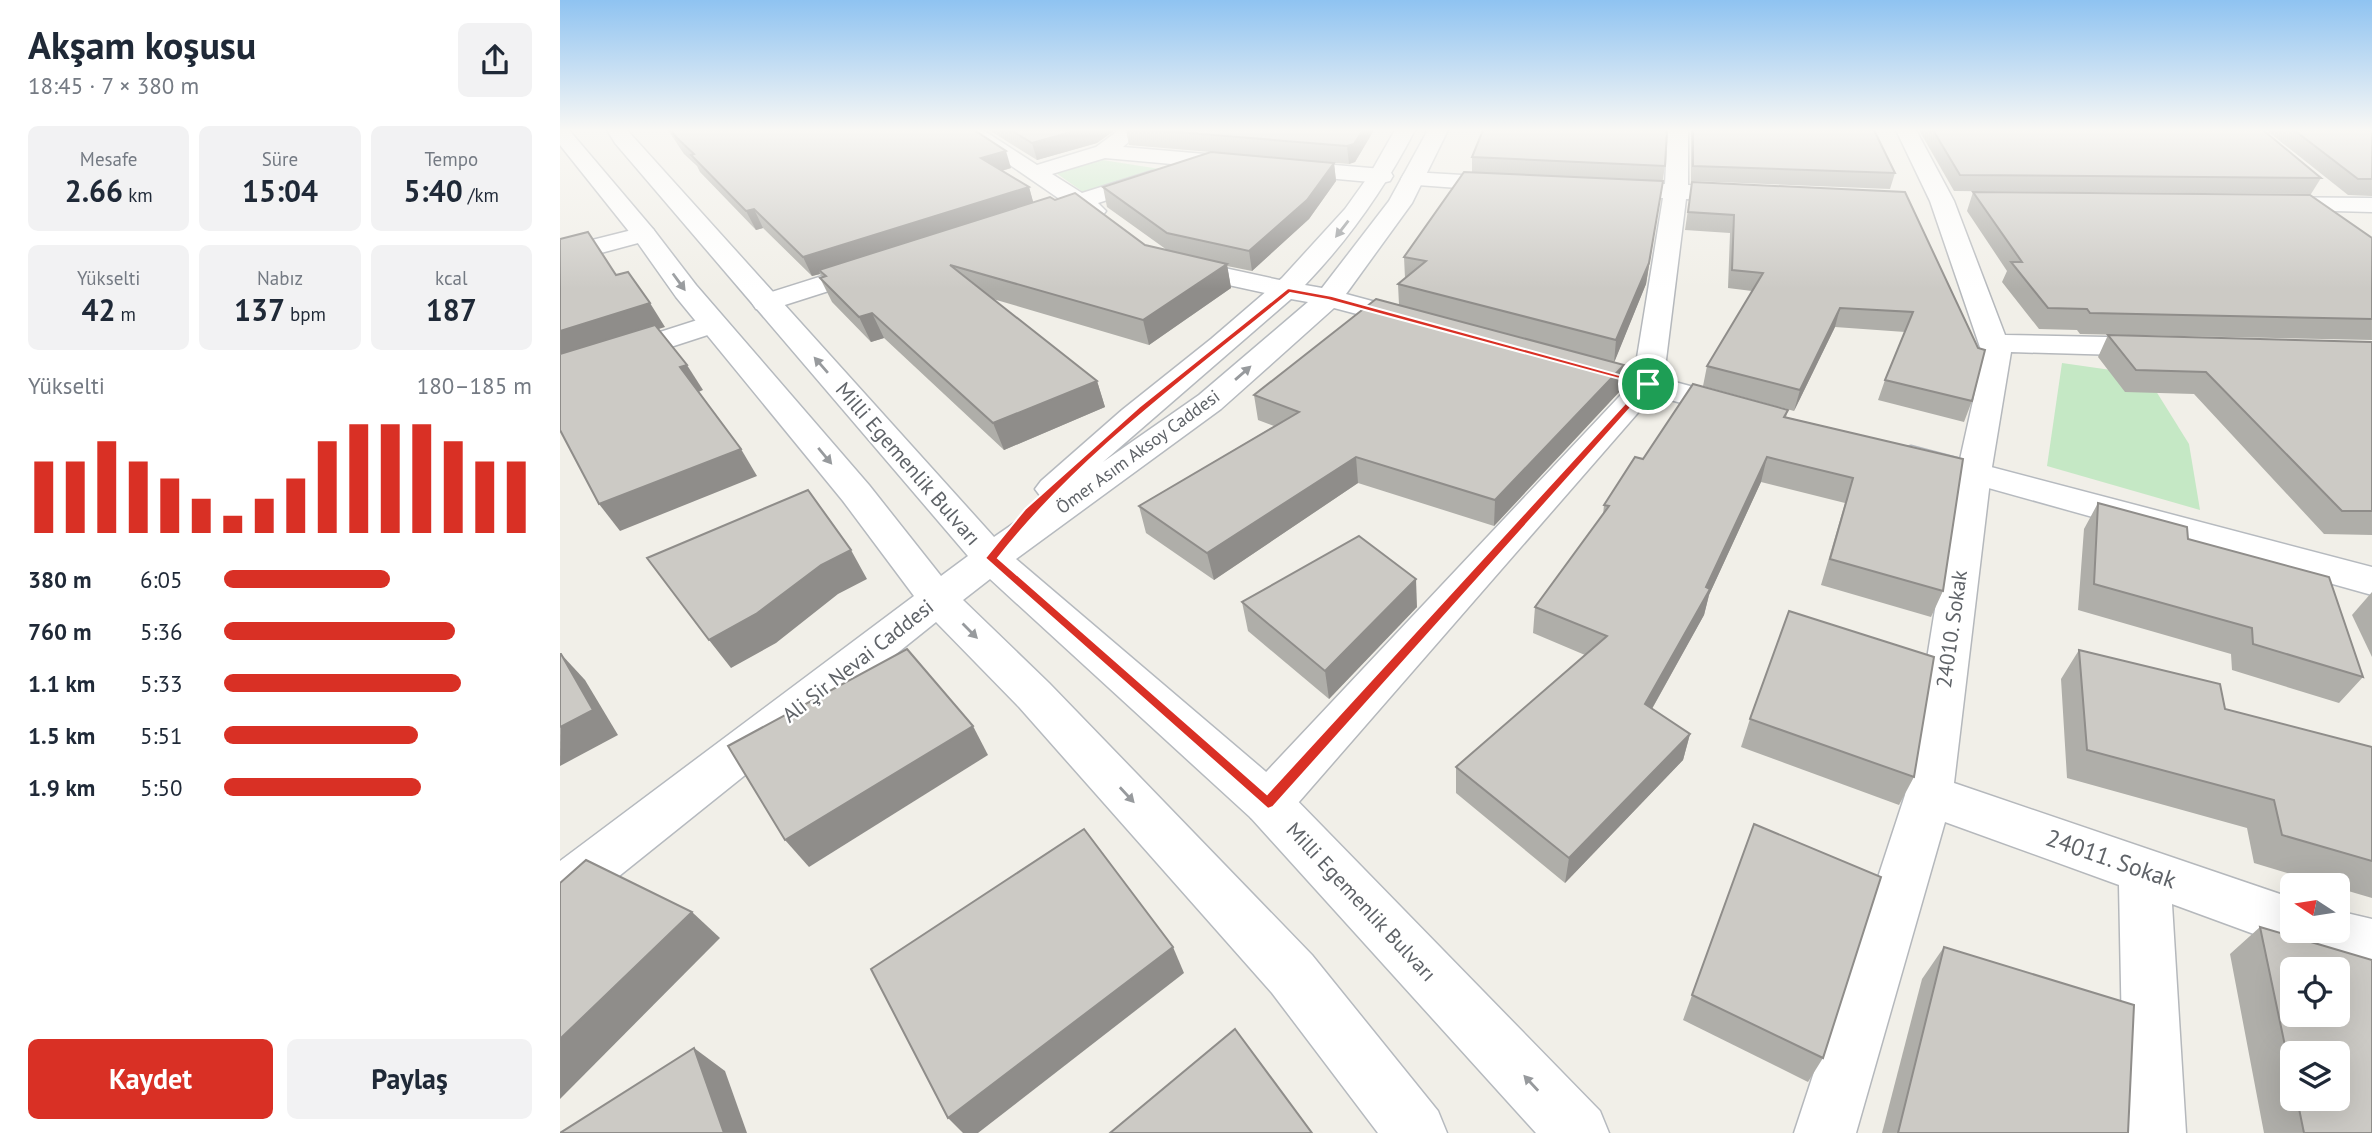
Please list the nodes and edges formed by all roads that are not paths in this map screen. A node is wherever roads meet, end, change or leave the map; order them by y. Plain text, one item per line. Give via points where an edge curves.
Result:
1 (598, 183) edge
2 (669, 183) edge
3 (1053, 183) edge
4 (1137, 183) edge
5 (1377, 183) edge
6 (1410, 183) edge
7 (1479, 183) edge
8 (1676, 183) edge
9 (1933, 183) edge
10 (2314, 183) edge
11 (1533, 186) edge
12 (1587, 189) edge
13 (1676, 190) junction
14 (1769, 194) edge
15 (1081, 201) junction
16 (2245, 204) edge
17 (2341, 205) junction
18 (2372, 205) edge
19 (1016, 222) edge
20 (1111, 224) edge
21 (2372, 228) edge
22 (644, 234) junction
23 (560, 256) edge
24 (897, 261) edge
25 (1161, 262) edge
26 (1288, 290) junction
27 (1329, 298) junction
28 (766, 303) junction
29 (713, 324) junction
30 (1437, 327) edge
31 (1993, 343) junction
32 (2183, 348) edge
33 (1545, 356) edge
34 (560, 374) edge
35 (1648, 384) junction
36 (1765, 416) edge
37 (1882, 448) edge
38 (1974, 473) junction
39 (991, 558) junction
40 (2372, 581) edge
41 (938, 599) junction
42 (1929, 796) junction
43 (1268, 803) junction
44 (2144, 871) junction
45 (560, 892) edge
46 (2280, 919) edge
47 (2350, 940) edge
48 (2372, 945) edge
49 (1416, 1133) edge
50 (1578, 1133) edge
51 (1825, 1133) edge
52 (2155, 1133) edge

1 - 22 street
2 - 28 street, Milli Egemenlik Bulvarı
3 - 15 street
4 - 15 street
5 -> 26 street, Ömer Asım Aksoy Caddesi via 1318,260
6 - 27 street, Ömer Asım Aksoy Caddesi
7 - 11 street
8 - 13 street
9 - 31 street, 24010. Sokak
10 - 17 street
12 - 13 street
13 - 14 street
13 - 35 street
15 - 19 street
15 - 20 street
16 - 17 street
17 - 18 street
17 - 21 street
22 - 23 street
22 -> 29 street
24 - 28 street
25 - 26 street
26 - 27 street
26 - 39 street, Ömer Asım Aksoy Caddesi via 1080,465 1028,512
27 - 30 street
39 -> 27 street, Ömer Asım Aksoy Caddesi via 1209,402
39 -> 28 street, Milli Egemenlik Bulvarı
29 - 34 street
29 -> 41 street via 856,493
31 - 32 street
31 - 38 street, 24010. Sokak via 1998,356
33 - 35 street
35 - 36 street
35 - 43 street
37 - 38 street
38 - 40 street
38 - 42 street, 24010. Sokak
39 - 41 street, Ali Şir Nevai Caddesi
39 - 43 street, Milli Egemenlik Bulvarı
41 - 45 street, Ali Şir Nevai Caddesi
41 -> 49 street via 1034,695 1292,974
42 - 44 street, 24011. Sokak
42 - 51 street, 24010. Sokak
50 -> 43 street, Milli Egemenlik Bulvarı
44 - 46 street, 24011. Sokak
44 - 52 street
47 - 48 street

